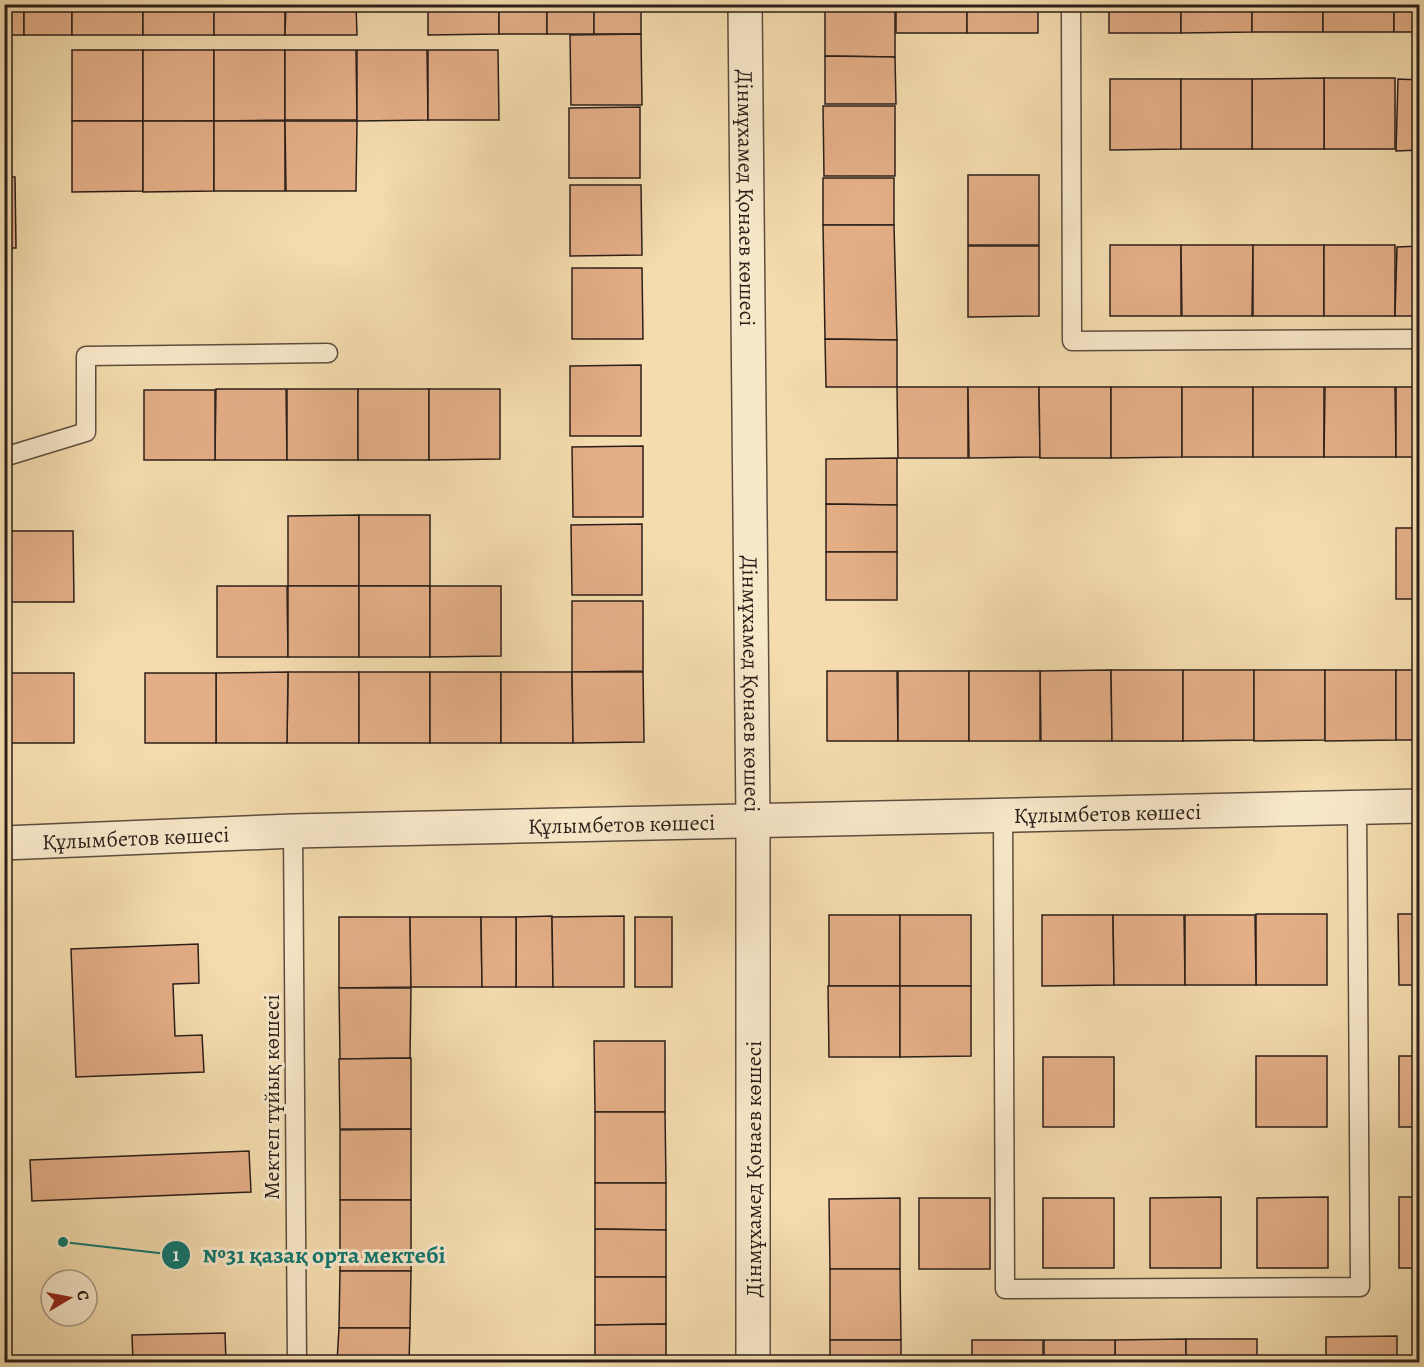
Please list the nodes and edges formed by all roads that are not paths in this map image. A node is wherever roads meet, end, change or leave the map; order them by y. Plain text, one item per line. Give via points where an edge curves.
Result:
1 (745, 4) edge
2 (1071, 4) edge
3 (1419, 339) edge
4 (328, 353) dead end
5 (4, 457) edge
6 (1419, 806) edge
7 (1357, 807) junction
8 (1003, 815) junction
9 (753, 820) junction
10 (293, 831) junction
11 (4, 843) edge
12 (297, 1362) edge
13 (753, 1362) edge

1 - 9 street, Дінмұхамед Қонаев көшесі
2 - 3 lane via 1072,341
4 - 5 lane via 86,356 86,432
6 - 7 street, Құлымбетов көшесі
7 - 8 street, Құлымбетов көшесі
7 - 8 lane via 1360,1287 1005,1288
8 - 9 street, Құлымбетов көшесі
9 - 10 street, Құлымбетов көшесі
9 - 13 street, Дінмұхамед Қонаев көшесі
10 - 11 street, Құлымбетов көшесі
10 - 12 lane, Мектеп тұйық көшесі

